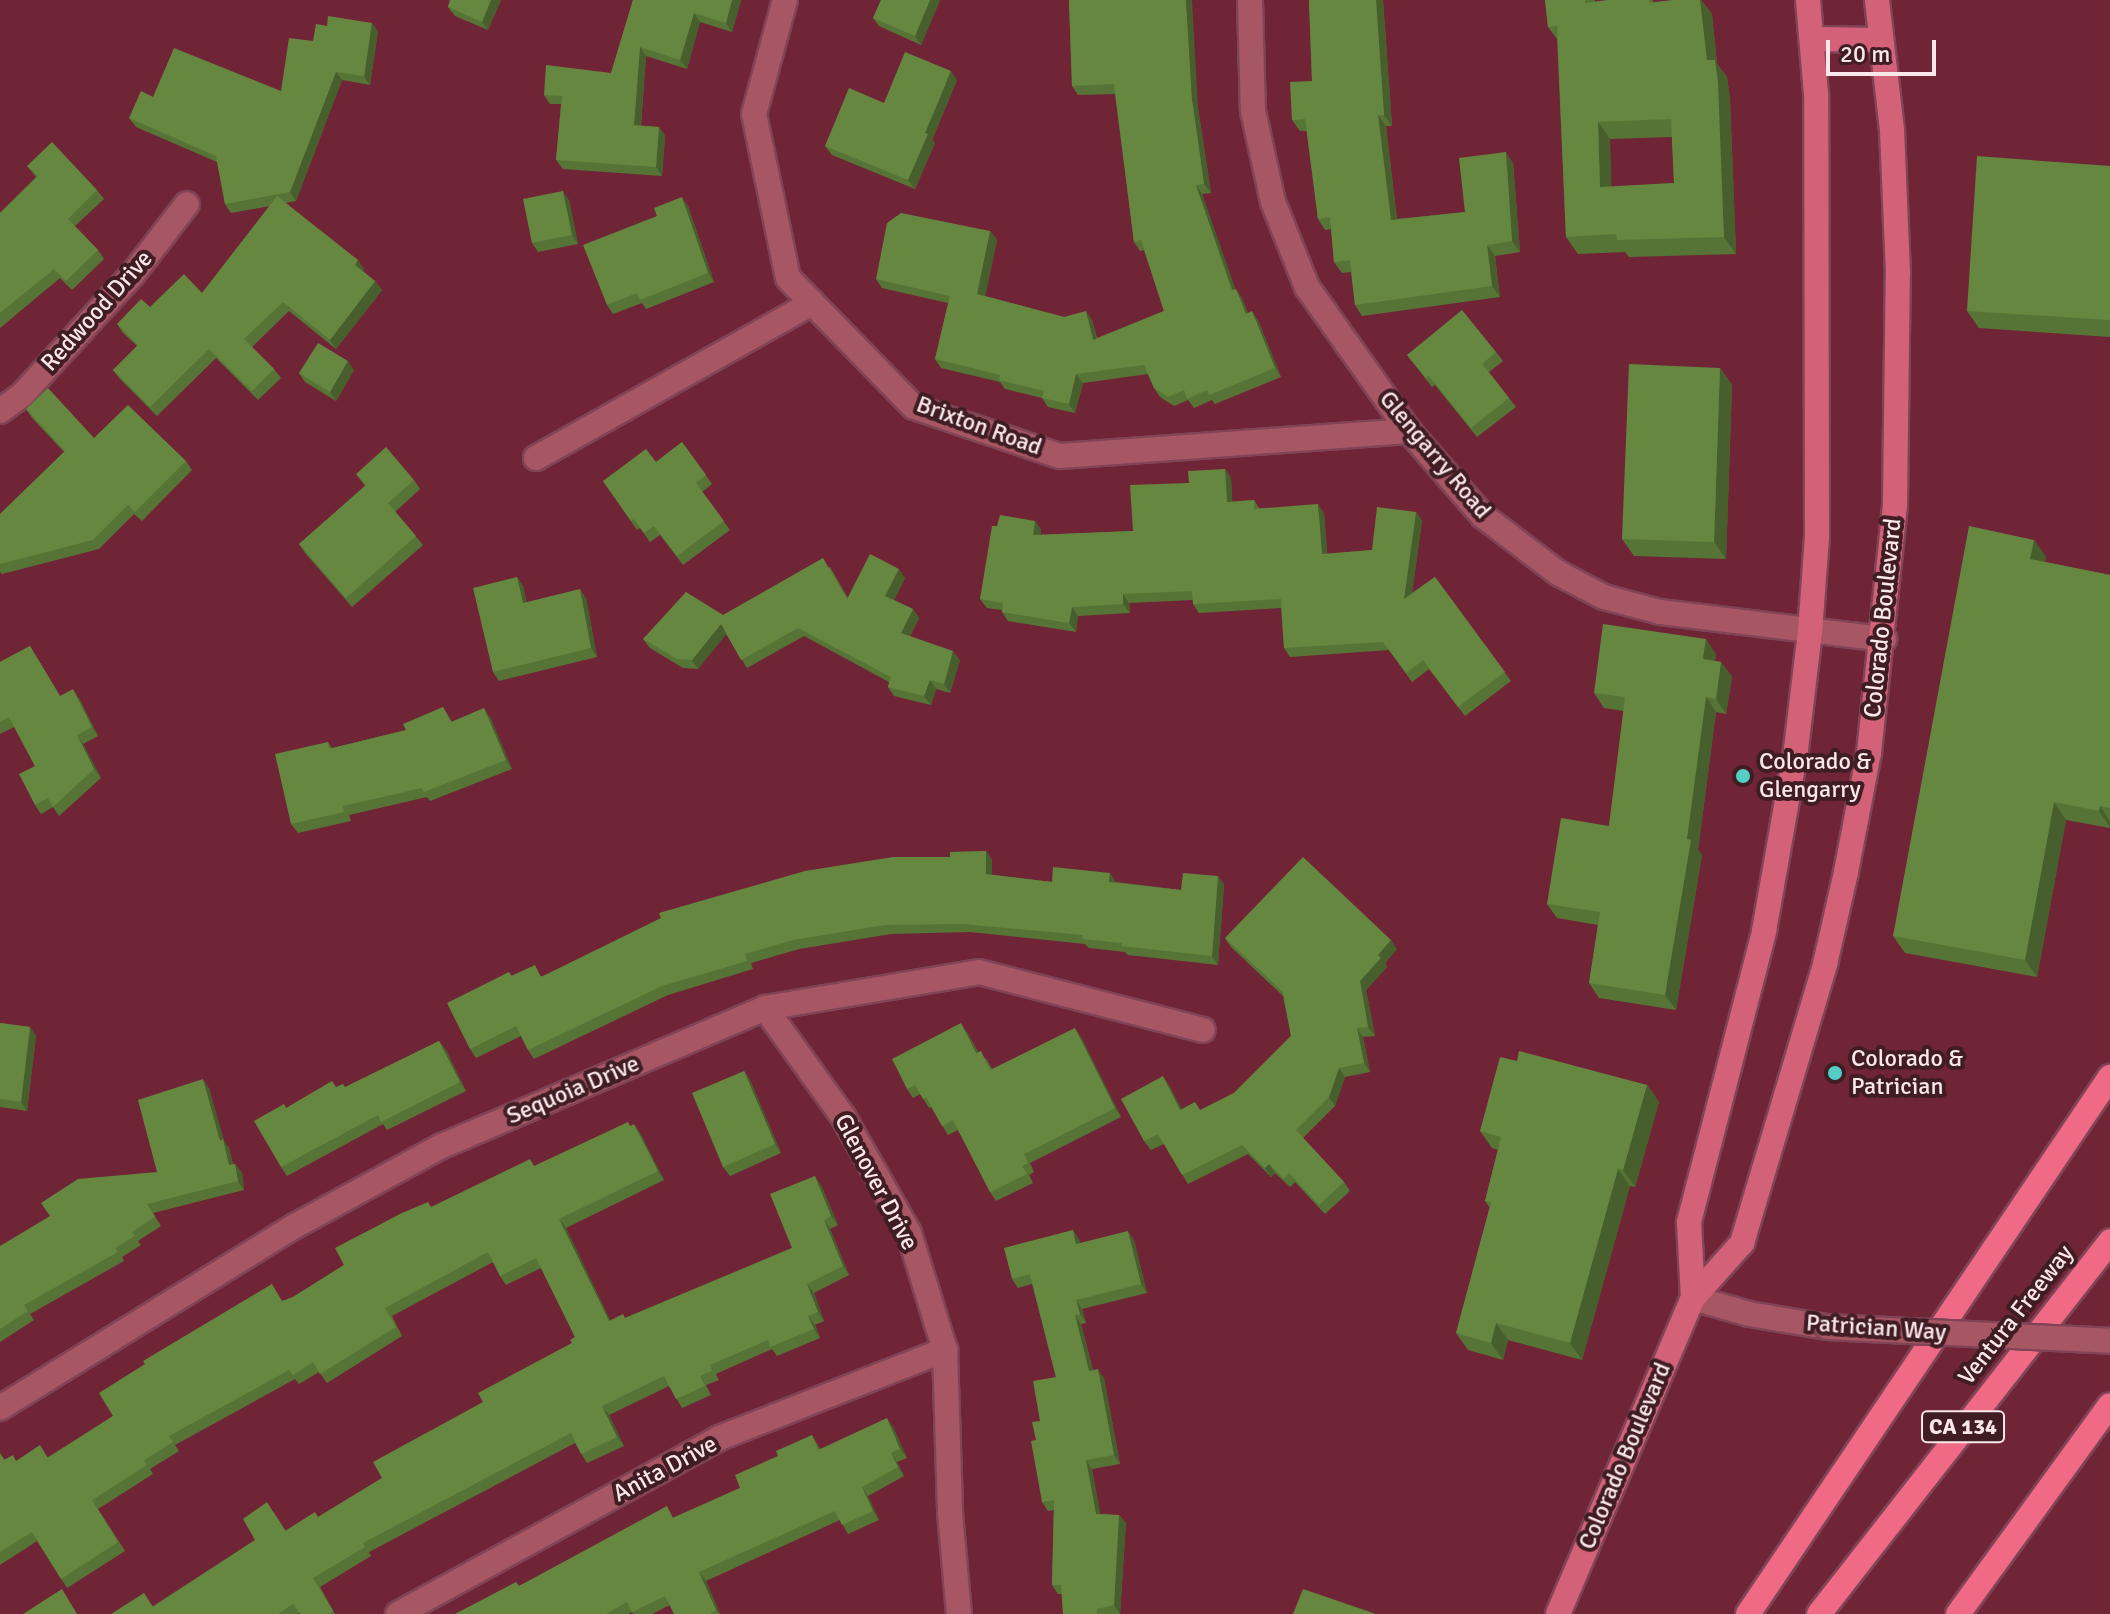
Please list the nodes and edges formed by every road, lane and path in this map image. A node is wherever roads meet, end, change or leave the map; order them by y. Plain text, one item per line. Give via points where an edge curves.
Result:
1 (785, 0) edge
2 (1250, 0) edge
3 (1808, 0) edge
4 (1877, 0) edge
5 (1812, 39) junction
6 (1881, 40) junction
7 (187, 204) dead end
8 (812, 303) junction
9 (0, 411) edge
10 (1409, 431) junction
11 (536, 458) dead end
12 (1810, 632) junction
13 (1884, 639) junction
14 (765, 1008) junction
15 (1203, 1030) dead end
16 (2110, 1077) edge
17 (2110, 1241) edge
18 (1693, 1298) junction
19 (2110, 1341) edge
20 (945, 1350) junction
21 (2110, 1405) edge
22 (0, 1408) edge
23 (398, 1614) edge
24 (959, 1614) edge
25 (1558, 1614) edge
26 (1748, 1614) edge
27 (1819, 1614) edge
28 (1958, 1614) edge

1 - 8 street, Brixton Road via 754,114 788,278
2 - 10 street, Glengarry Road via 1253,111 1273,202 1307,287
3 - 5 main road, Colorado Boulevard
4 - 6 main road, Colorado Boulevard
5 - 6 main road
5 - 12 main road, Colorado Boulevard via 1817,537
6 - 13 main road, Colorado Boulevard via 1892,130 1898,273 1895,504
7 - 9 street, Redwood Drive via 133,274 22,395
8 - 10 street, Brixton Road via 914,407 1060,456
8 - 11 street
10 - 12 street, Glengarry Road via 1483,516 1558,573 1604,597 1660,612
12 - 13 street, Glengarry Road
12 - 18 main road, Colorado Boulevard via 1764,931 1689,1222
13 - 18 main road, Colorado Boulevard via 1869,753 1825,964 1742,1243
14 - 15 street, Sequoia Drive via 979,972
14 - 20 street, Glenover Drive via 844,1118 909,1233
14 - 22 street, Sequoia Drive via 442,1146 295,1226
16 - 26 highway
17 - 27 highway, Ventura Freeway / CA 134
18 - 19 street, Patrician Way, bridge via 1827,1327
18 - 25 main road, Colorado Boulevard
20 - 23 street, Anita Drive via 719,1438
20 - 24 street, Glenover Drive
21 - 28 highway

